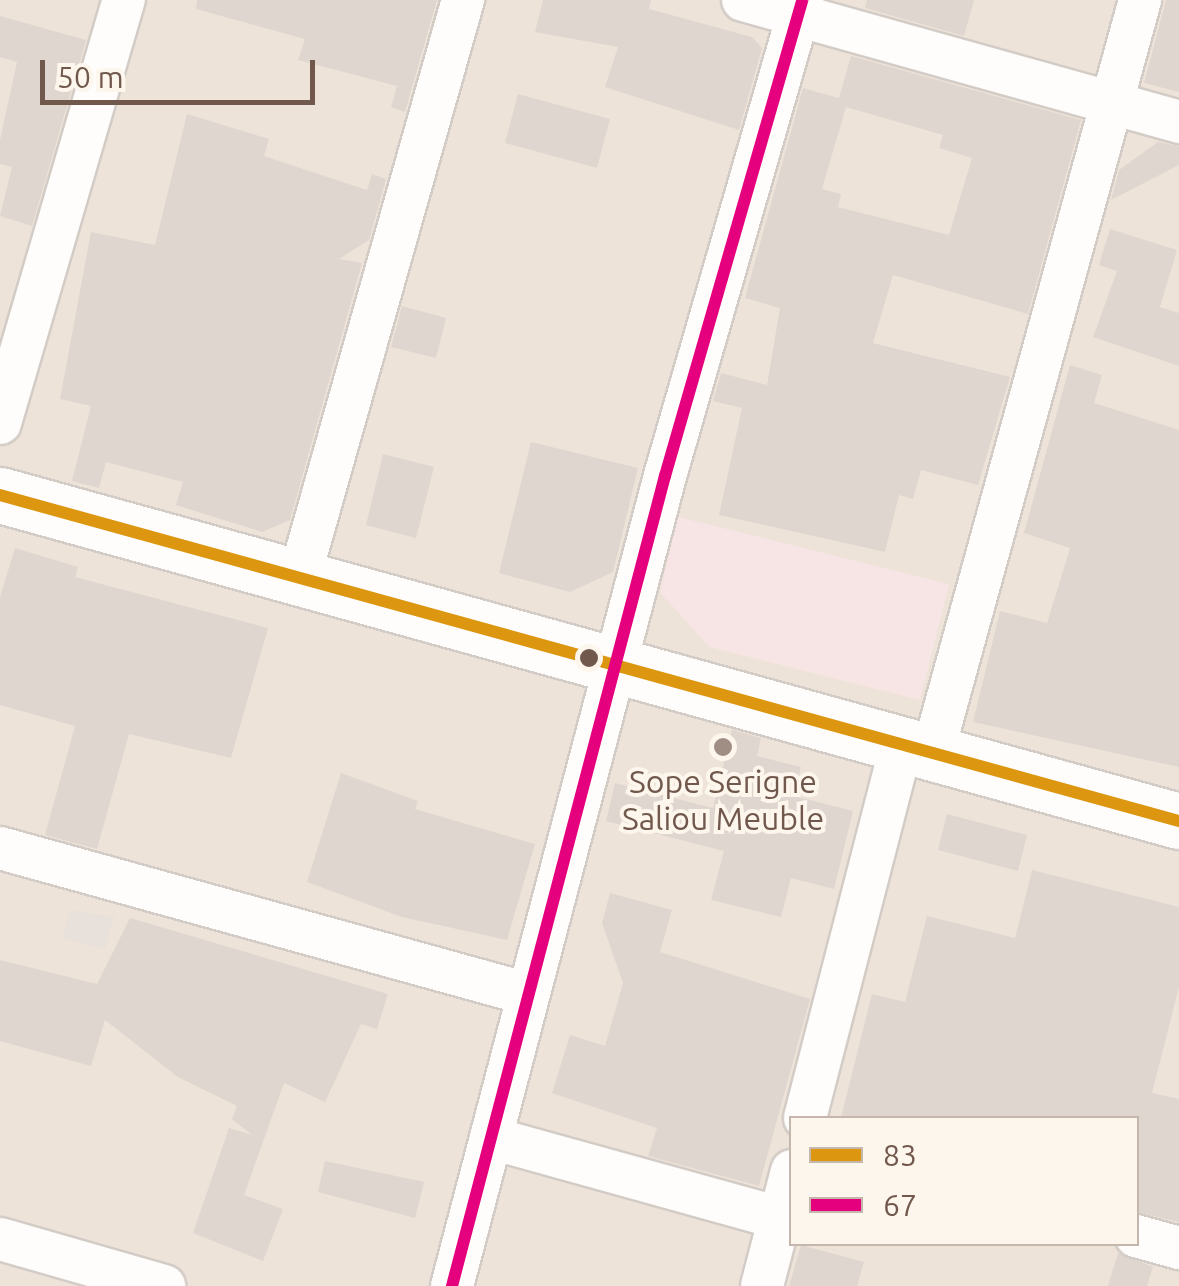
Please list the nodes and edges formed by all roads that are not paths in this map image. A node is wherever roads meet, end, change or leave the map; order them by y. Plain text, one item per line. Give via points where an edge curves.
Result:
1 (124, 0) edge
2 (463, 0) edge
3 (743, 0) edge
4 (1140, 0) edge
5 (800, 9) edge
6 (1109, 103) junction
7 (1179, 122) edge
8 (0, 423) edge
9 (0, 495) edge
10 (299, 580) junction
11 (616, 660) junction
12 (918, 743) junction
13 (1179, 822) edge
14 (0, 848) edge
15 (528, 994) junction
16 (806, 1116) edge
17 (491, 1138) junction
18 (789, 1181) edge
19 (779, 1218) junction
20 (1139, 1237) edge
21 (0, 1239) edge
22 (1179, 1248) edge
23 (164, 1286) edge
24 (452, 1286) edge
25 (762, 1286) edge

1 - 8 street
2 - 10 street
3 - 5 street
4 - 6 street
5 - 6 street
5 - 11 street
6 - 7 street
6 - 12 street
9 - 10 main road
10 - 11 main road
11 - 12 main road
11 - 15 street via 596,762
12 - 13 main road
12 - 16 street
14 - 15 street
15 - 17 street
17 - 19 street
17 - 24 street
18 - 19 street
19 - 25 street
20 - 22 street
21 - 23 street

